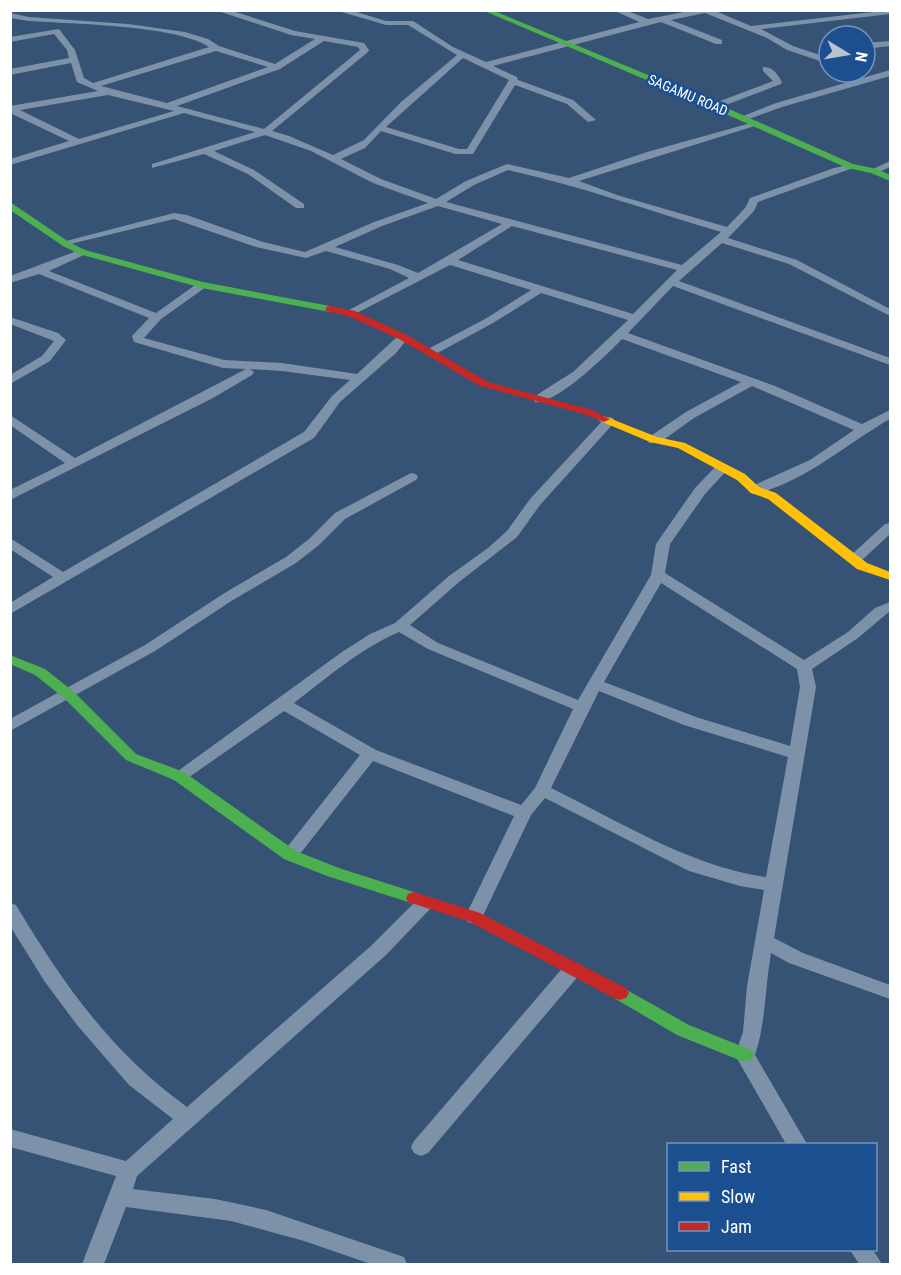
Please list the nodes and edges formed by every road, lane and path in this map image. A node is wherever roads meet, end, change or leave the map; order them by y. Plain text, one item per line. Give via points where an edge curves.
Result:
1 (23, 10) edge
2 (219, 10) edge
3 (339, 10) edge
4 (485, 10) edge
5 (618, 10) edge
6 (708, 11) edge
7 (891, 12) edge
8 (11, 15) edge
9 (661, 19) junction
10 (61, 21) junction
11 (647, 22) junction
12 (751, 28) junction
13 (56, 31) junction
14 (322, 38) junction
15 (10, 40) edge
16 (719, 42) dead end
17 (567, 45) junction
18 (216, 48) junction
19 (817, 52) edge
20 (810, 53) junction
21 (462, 56) junction
22 (817, 56) edge
23 (75, 60) junction
24 (486, 65) junction
25 (277, 67) junction
26 (766, 69) dead end
27 (10, 72) edge
28 (514, 82) junction
29 (854, 84) edge
30 (91, 86) junction
31 (107, 92) junction
32 (167, 106) junction
33 (715, 106) junction
34 (10, 109) edge
35 (186, 110) junction
36 (591, 120) dead end
37 (749, 121) junction
38 (381, 128) junction
39 (266, 132) junction
40 (78, 142) junction
41 (206, 151) junction
42 (333, 158) junction
43 (10, 162) edge
44 (891, 164) edge
45 (155, 166) dead end
46 (850, 166) junction
47 (874, 171) junction
48 (891, 178) edge
49 (570, 181) junction
50 (437, 203) junction
51 (10, 205) edge
52 (300, 206) dead end
53 (512, 222) junction
54 (725, 235) junction
55 (66, 244) junction
56 (326, 248) junction
57 (82, 252) junction
58 (449, 261) junction
59 (44, 269) junction
60 (684, 269) junction
61 (419, 278) junction
62 (10, 279) edge
63 (672, 282) junction
64 (202, 285) junction
65 (538, 290) junction
66 (351, 313) junction
67 (891, 313) edge
68 (157, 317) junction
69 (634, 318) junction
70 (10, 320) edge
71 (621, 335) junction
72 (402, 337) junction
73 (430, 353) junction
74 (891, 362) edge
75 (248, 372) dead end
76 (360, 378) junction
77 (10, 380) edge
78 (749, 383) junction
79 (539, 399) junction
80 (891, 414) edge
81 (10, 419) edge
82 (609, 421) junction
83 (863, 429) junction
84 (654, 440) junction
85 (75, 464) junction
86 (723, 467) junction
87 (411, 477) dead end
88 (755, 490) junction
89 (10, 496) edge
90 (891, 527) edge
91 (10, 542) edge
92 (855, 559) junction
93 (658, 575) junction
94 (891, 576) edge
95 (63, 578) junction
96 (891, 606) edge
97 (10, 610) edge
98 (400, 626) junction
99 (10, 659) edge
100 (804, 667) junction
101 (596, 684) junction
102 (69, 695) junction
103 (283, 704) junction
104 (582, 707) junction
105 (10, 726) edge
106 (370, 754) junction
107 (796, 754) junction
108 (179, 776) junction
109 (542, 790) junction
110 (524, 813) junction
111 (290, 855) junction
112 (773, 885) junction
113 (425, 903) junction
114 (10, 910) edge
115 (474, 917) junction
116 (764, 941) junction
117 (573, 969) junction
118 (891, 992) edge
119 (745, 1055) junction
120 (187, 1118) junction
121 (10, 1138) edge
122 (796, 1143) edge
123 (421, 1147) dead end
124 (129, 1171) junction
125 (119, 1197) junction
126 (862, 1251) edge
127 (93, 1264) edge
128 (396, 1264) edge
129 (871, 1264) edge

1 - 8 street
2 - 14 street via 265,26
3 - 21 street via 386,23 410,23
4 - 17 main road, SAGAMU ROAD
5 - 11 street
6 - 9 street
6 - 12 street
7 - 12 street
8 - 10 street
9 - 11 street
9 - 16 street
10 - 13 street
10 - 18 street via 164,31
11 - 17 street
12 - 20 street via 790,48
13 - 15 street
13 - 23 street
14 - 25 street
14 - 39 street via 361,45 365,50
17 - 24 street
17 - 33 main road, SAGAMU ROAD
18 - 25 street
18 - 30 street
19 - 20 street
20 - 22 street
21 - 24 street
21 - 38 street
23 - 27 street
23 - 30 street via 80,80
24 - 28 street via 510,76
25 - 32 street
26 - 33 street via 778,82
28 - 36 street via 570,102
28 - 38 street via 470,152 458,152
29 - 37 street via 783,102
30 - 31 street
31 - 32 street
31 - 34 street
32 - 35 street
33 - 37 main road, SAGAMU ROAD
34 - 40 street
35 - 39 street
35 - 40 street
37 - 46 main road, SAGAMU ROAD
37 - 49 street
38 - 42 street via 349,153
39 - 41 street
39 - 42 street
40 - 43 street
41 - 45 street
41 - 52 street via 251,172
42 - 50 street
44 - 47 street
46 - 47 main road, SAGAMU ROAD
46 - 54 street via 754,200
47 - 48 main road, SAGAMU ROAD
49 - 50 street via 507,167
49 - 54 street
50 - 53 street
50 - 56 street
51 - 55 main road
53 - 58 street
53 - 60 street
54 - 60 street
54 - 67 street via 793,262
55 - 56 street via 174,216 287,252 306,255
55 - 57 main road
56 - 61 street
57 - 59 street
57 - 64 main road
58 - 61 street
58 - 65 street
59 - 62 street
59 - 68 street via 44,273
60 - 63 street
61 - 66 street
63 - 69 street
63 - 74 street
64 - 66 main road
64 - 68 street
65 - 69 street
65 - 73 street
66 - 72 main road
68 - 76 street via 138,340 223,364 282,367
69 - 71 street
70 - 77 street via 60,340 45,359
71 - 78 street
71 - 79 street via 577,375
72 - 73 main road
72 - 76 street
73 - 79 main road via 484,384
75 - 85 street
76 - 95 street via 336,399 309,435
78 - 83 street
78 - 84 street
79 - 82 main road
80 - 83 street
81 - 85 street
82 - 84 main road
82 - 98 street via 535,502 512,534
83 - 88 street via 815,464
84 - 86 main road via 681,445
85 - 89 street
86 - 88 main road
86 - 93 street via 700,491 663,544
87 - 102 street via 340,516 291,560
88 - 92 main road via 772,496
90 - 92 street
91 - 95 street
92 - 94 main road via 862,566
93 - 100 street
93 - 101 street
95 - 97 street via 34,592
96 - 100 street via 880,610 853,635
98 - 103 street via 347,655
98 - 104 street via 433,646
99 - 102 main road via 40,672
100 - 107 street via 808,687
101 - 104 street
101 - 107 street via 690,721
102 - 105 street
102 - 108 main road via 131,757
103 - 106 street
103 - 108 street
104 - 109 street
106 - 110 street
106 - 111 street
107 - 112 street
108 - 111 main road
109 - 110 street
109 - 112 street via 695,867
110 - 115 street
111 - 113 main road
112 - 116 street
113 - 115 main road
113 - 120 street via 379,950
114 - 120 street via 38,959 90,1028 137,1080
115 - 117 main road
116 - 118 street via 796,958
116 - 119 street via 752,1013 753,1032
117 - 119 main road via 683,1030
117 - 123 street
119 - 122 street
120 - 124 street
121 - 124 street
124 - 125 street
125 - 127 street
125 - 128 street via 248,1215
126 - 129 street

